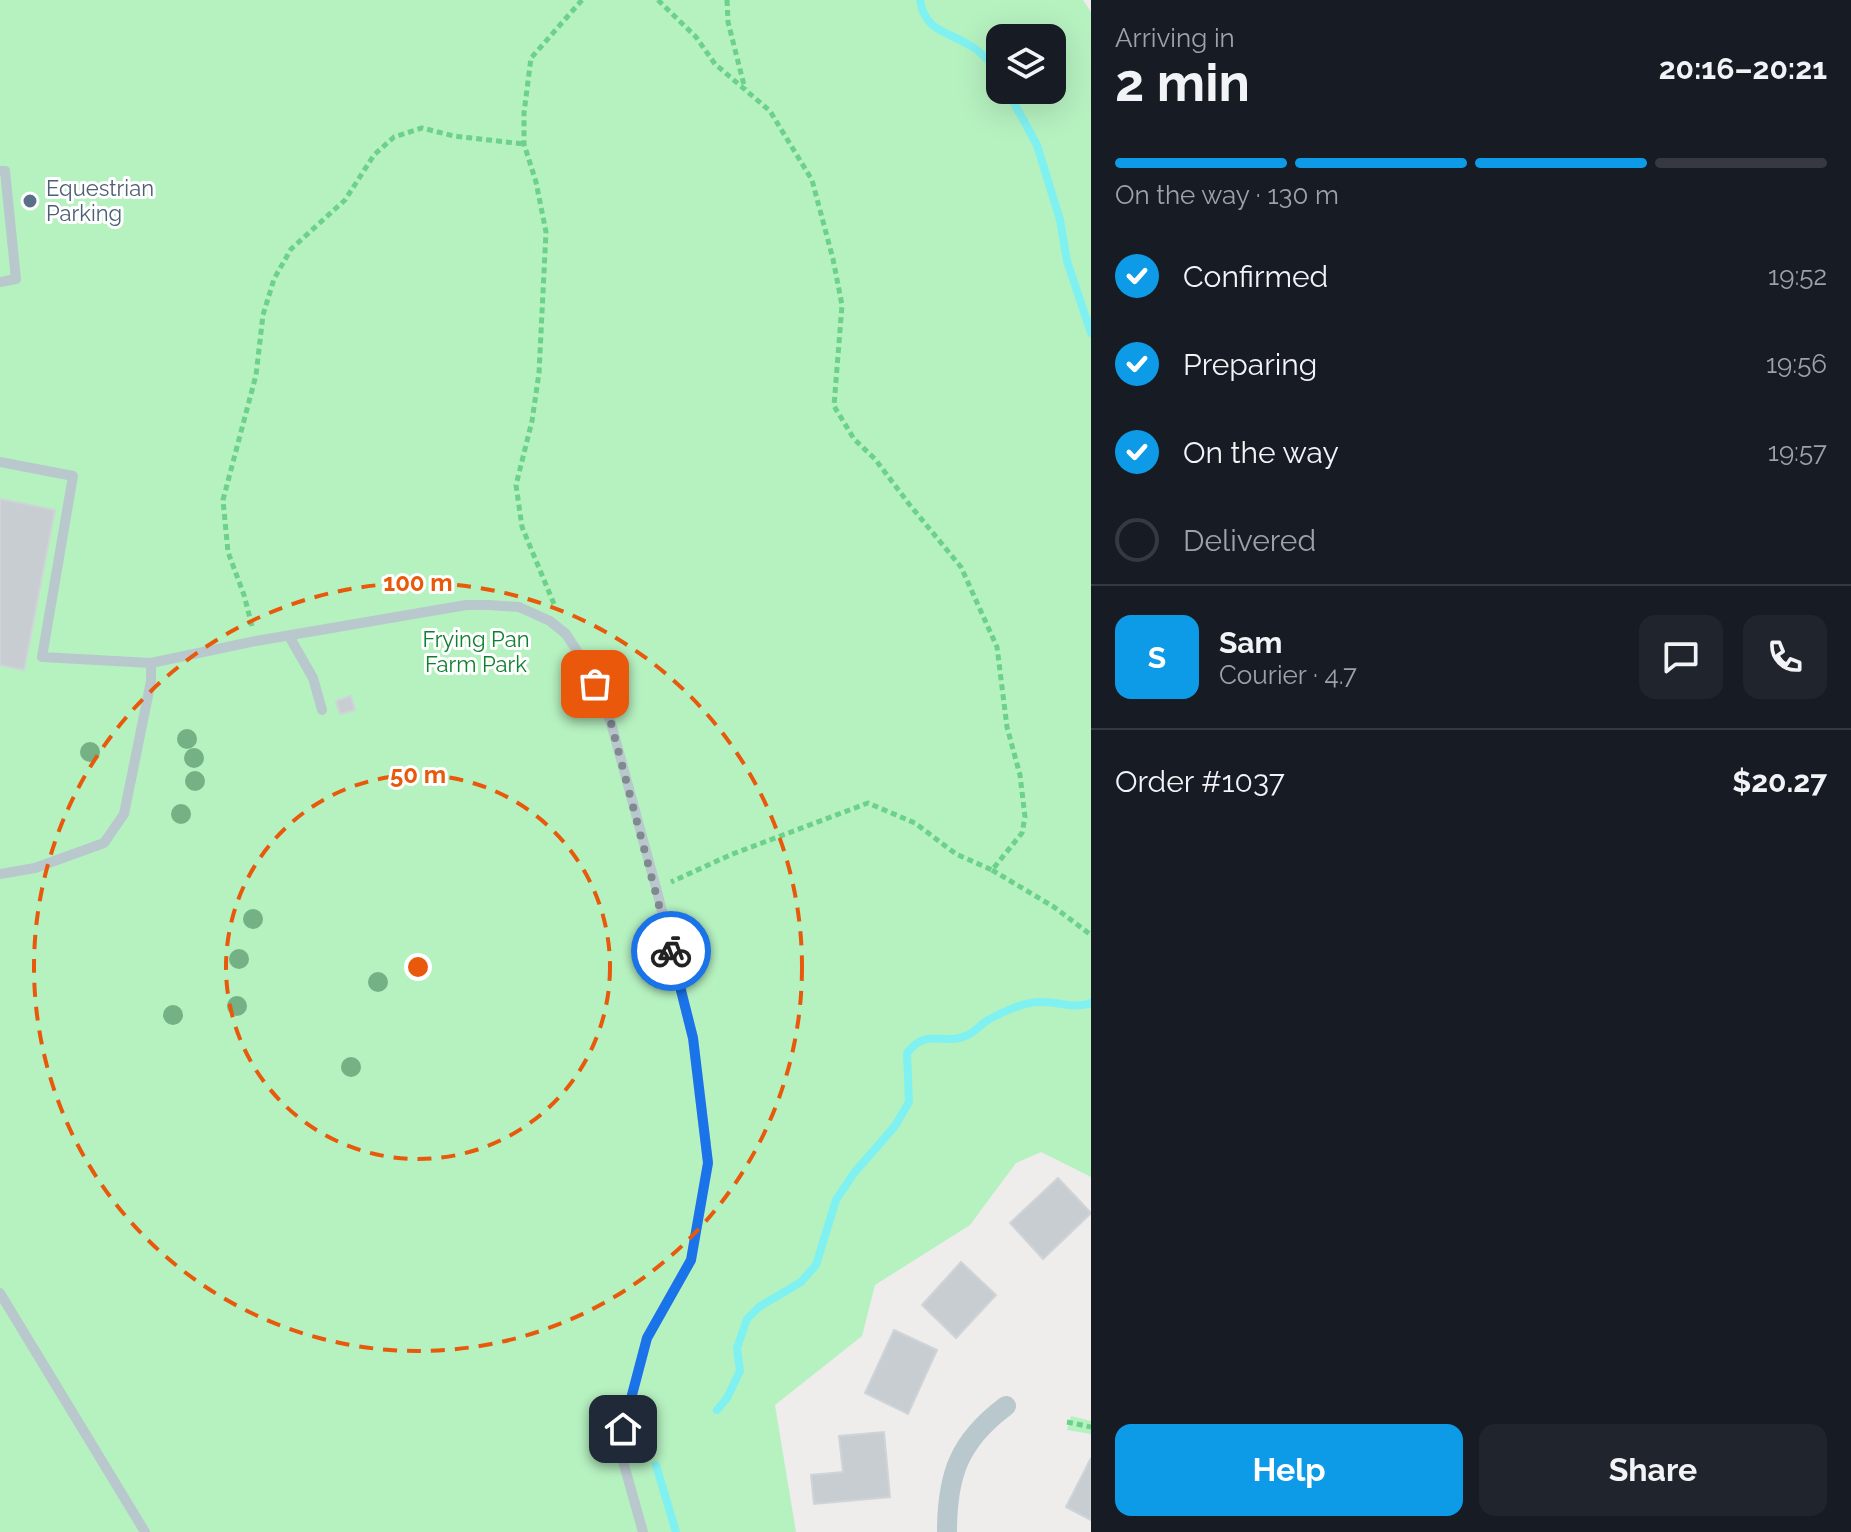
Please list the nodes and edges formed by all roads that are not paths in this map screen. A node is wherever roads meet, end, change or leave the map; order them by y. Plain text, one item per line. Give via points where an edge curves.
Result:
1 (0, 171) edge
2 (0, 282) edge
3 (0, 462) edge
4 (289, 636) junction
5 (151, 663) junction
6 (322, 710) dead end
7 (0, 874) edge
8 (0, 1293) edge
9 (1006, 1406) dead end
10 (145, 1532) edge
11 (643, 1532) edge
12 (947, 1532) edge

1 - 2 lane via 5,171 16,279
3 - 5 lane via 73,476 42,657
4 - 5 lane
4 - 6 lane via 313,678
4 - 11 lane via 466,605 519,607 566,634 611,723 693,1038 708,1163 691,1260 647,1338 623,1429 621,1454
5 - 7 lane via 124,814 104,843 35,868
8 - 10 lane
9 - 12 street via 983,1423 954,1467

